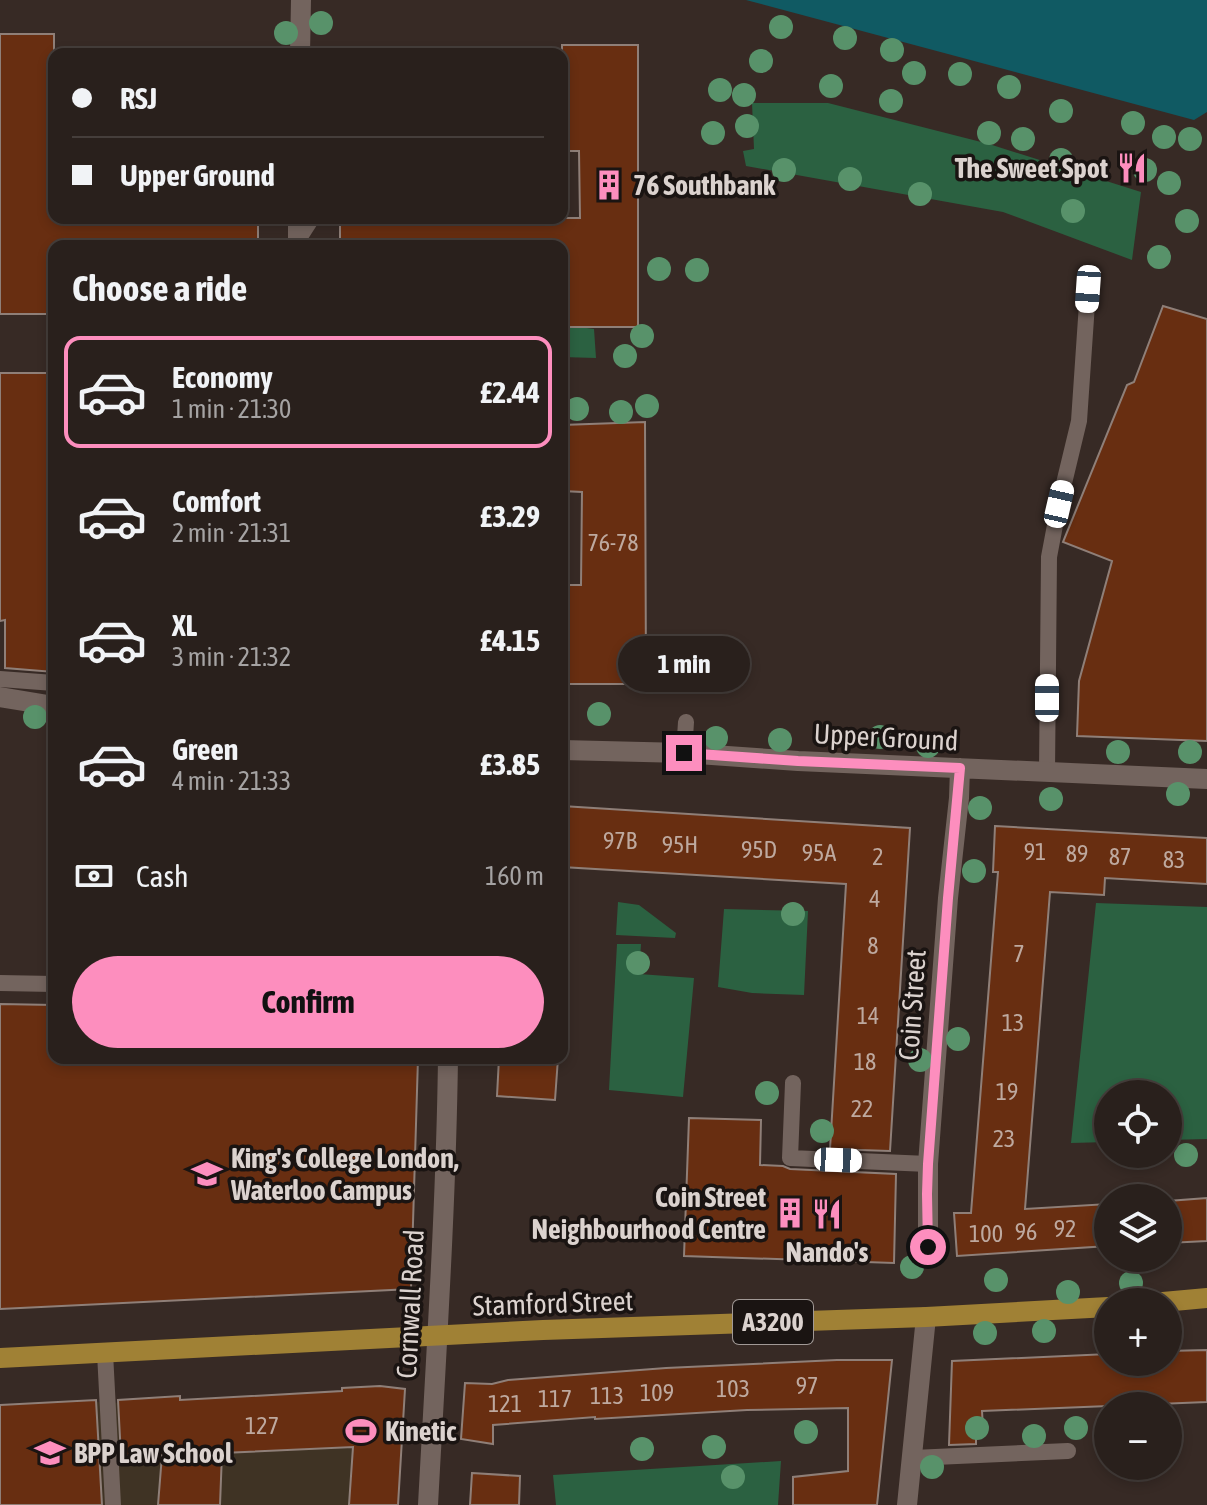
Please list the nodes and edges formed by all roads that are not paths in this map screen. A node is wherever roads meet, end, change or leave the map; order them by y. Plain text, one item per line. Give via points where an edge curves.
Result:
1 (301, 0) edge
2 (300, 48) edge
3 (1088, 289) dead end
4 (0, 679) edge
5 (48, 683) edge
6 (0, 697) edge
7 (48, 705) edge
8 (686, 722) dead end
9 (568, 750) edge
10 (684, 753) junction
11 (960, 768) junction
12 (1047, 772) junction
13 (1207, 779) edge
14 (0, 983) edge
15 (48, 984) edge
16 (448, 1064) edge
17 (793, 1083) dead end
18 (928, 1164) junction
19 (928, 1247) dead end
20 (1207, 1298) edge
21 (1182, 1300) edge
22 (1094, 1308) edge
23 (926, 1317) junction
24 (438, 1336) junction
25 (105, 1353) junction
26 (0, 1358) edge
27 (1068, 1451) dead end
28 (913, 1458) junction
29 (113, 1505) edge
30 (428, 1505) edge
31 (907, 1505) edge

1 - 2 street
3 - 12 lane via 1079,421 1049,557
4 - 5 lane
6 - 7 street
8 - 10 lane
9 - 10 street, Upper Ground
10 - 11 street, Upper Ground
11 - 12 street, Upper Ground
11 - 18 street, Coin Street
12 - 13 street, Upper Ground
14 - 15 lane
16 - 24 street, Cornwall Road
17 - 18 lane via 790,1158
18 - 19 street, Coin Street
20 - 21 main road
22 - 23 main road, Stamford Street / A3200
23 - 24 main road, Stamford Street / A3200
23 - 28 street
24 - 25 main road, Stamford Street / A3200
24 - 30 street, Cornwall Road
25 - 26 main road, Stamford Street / A3200
25 - 29 lane
27 - 28 lane
28 - 31 street

